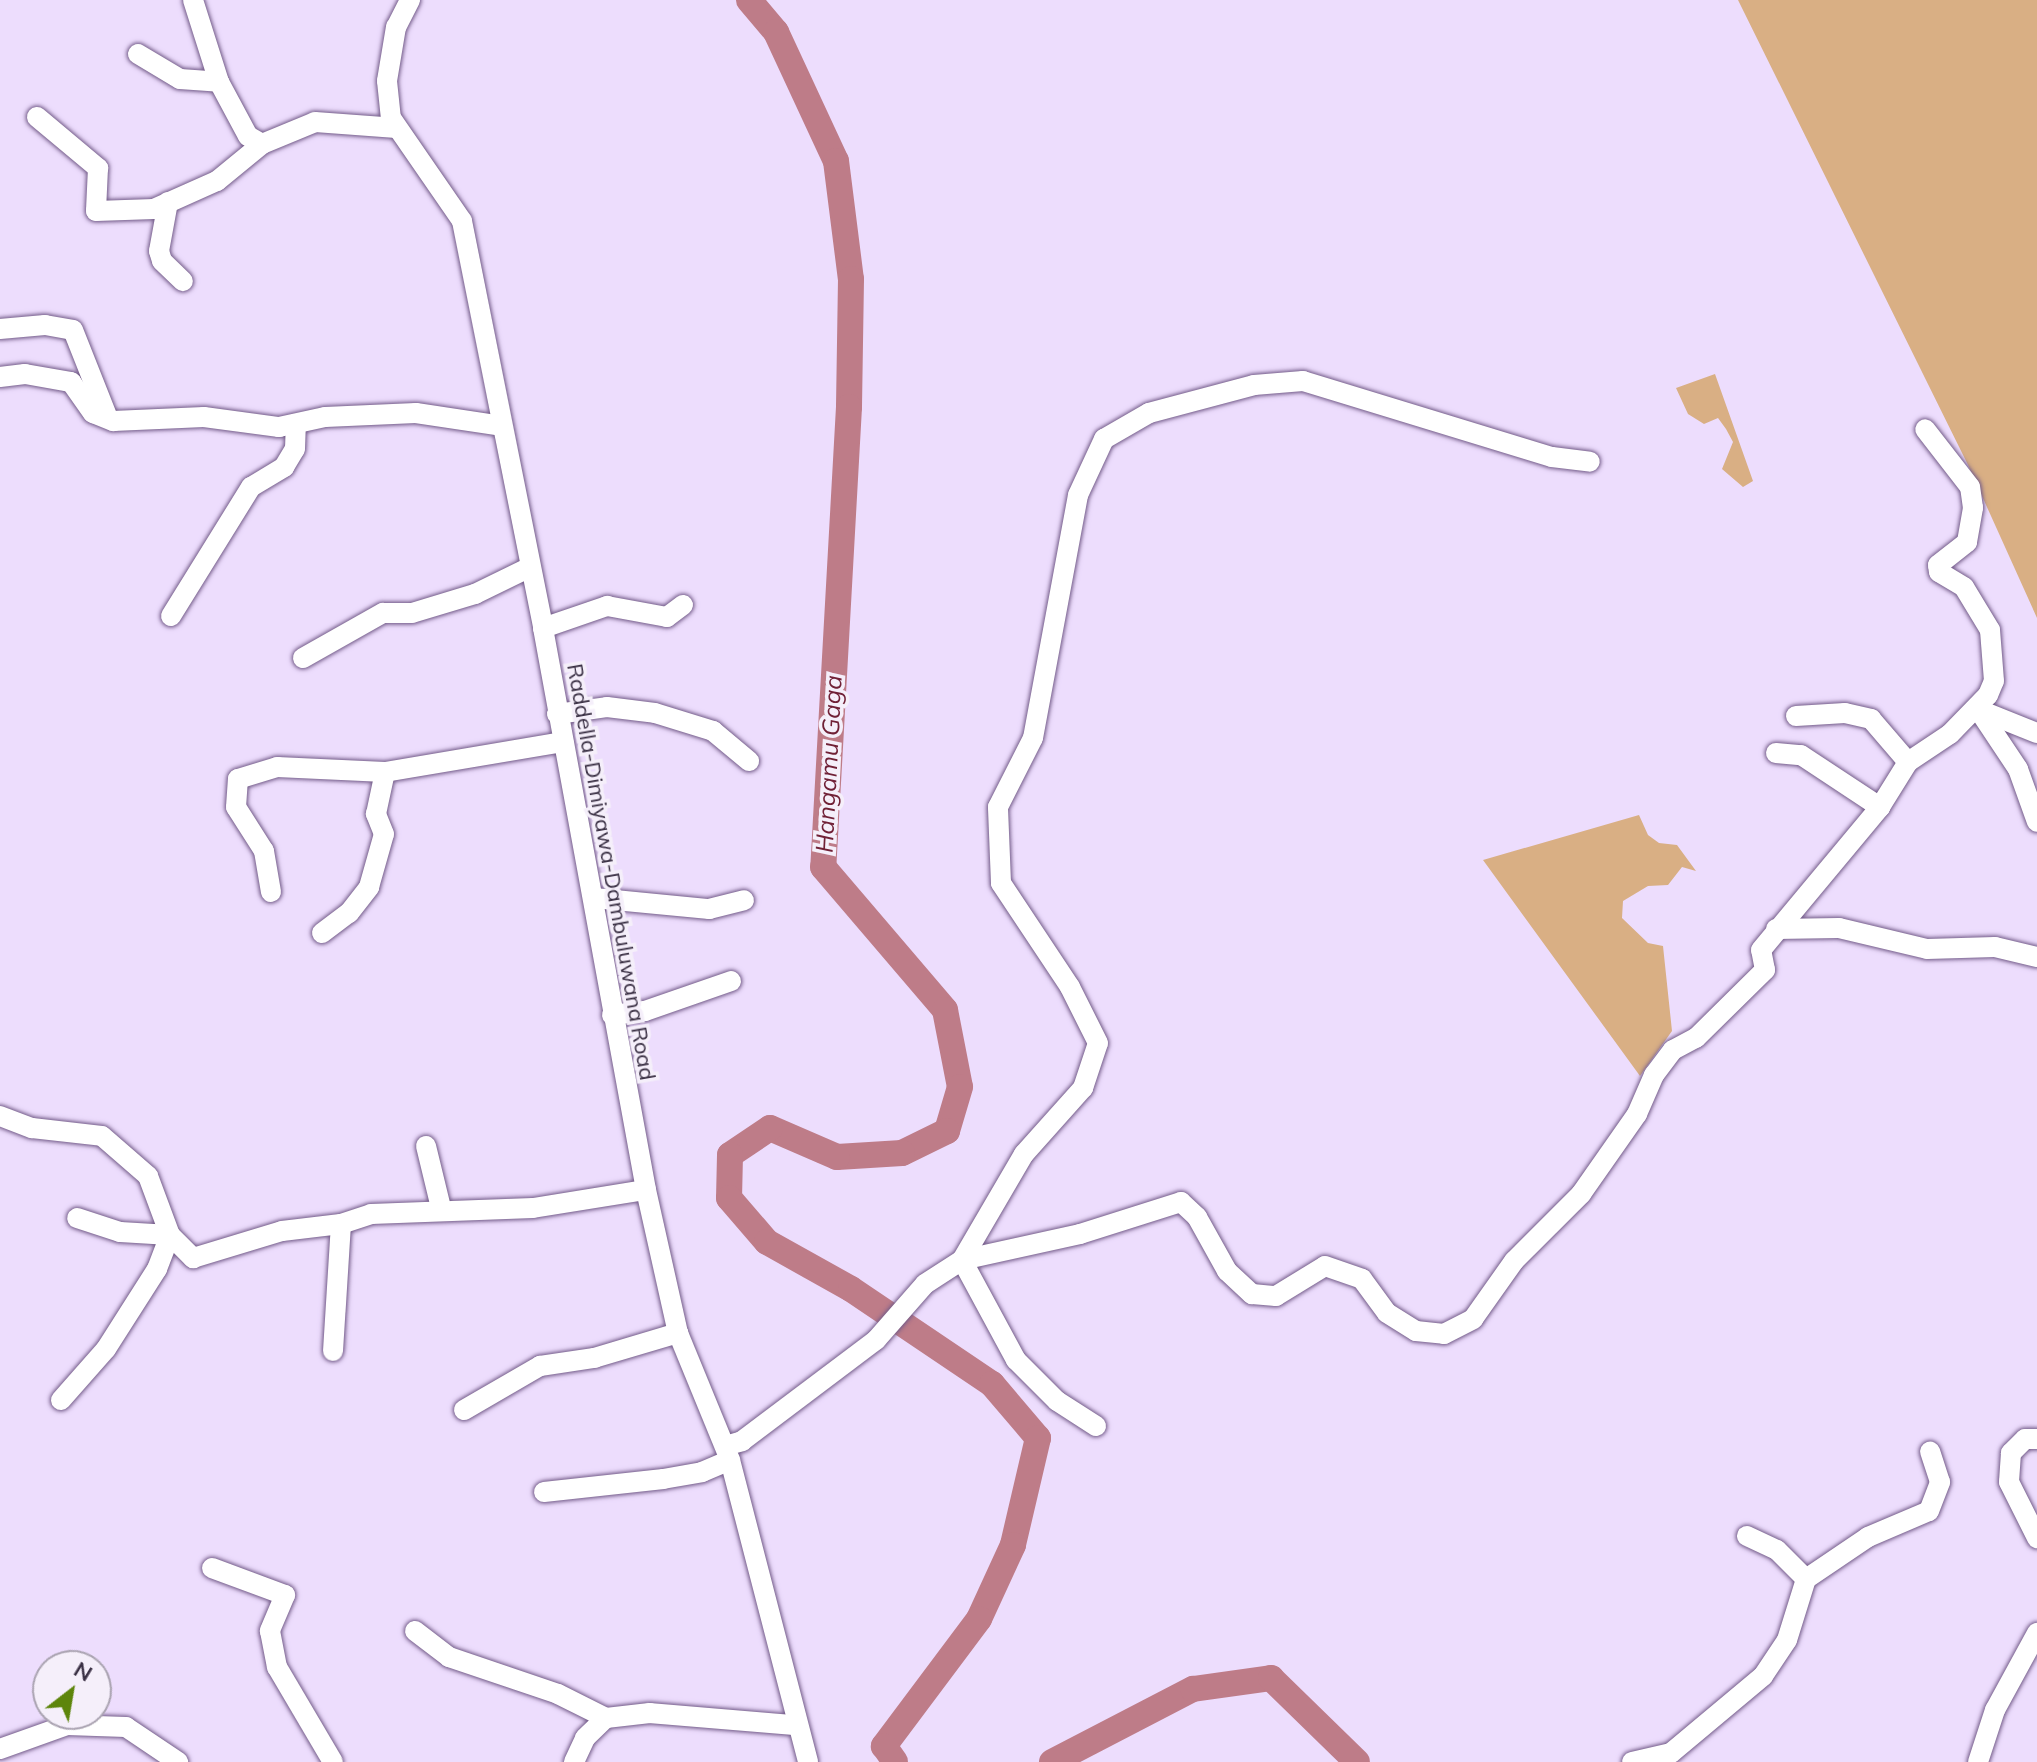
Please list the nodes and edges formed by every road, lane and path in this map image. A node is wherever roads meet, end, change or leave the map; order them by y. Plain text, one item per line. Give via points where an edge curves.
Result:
1 (193, 0) edge
2 (410, 0) edge
3 (138, 54) dead end
4 (219, 82) junction
5 (37, 117) dead end
6 (397, 128) junction
7 (262, 144) junction
8 (168, 202) junction
9 (183, 281) dead end
10 (0, 329) edge
11 (0, 377) edge
12 (113, 421) junction
13 (296, 424) junction
14 (502, 426) junction
15 (1925, 429) dead end
16 (1590, 462) dead end
17 (530, 567) junction
18 (683, 605) dead end
19 (171, 616) dead end
20 (543, 628) junction
21 (303, 658) dead end
22 (1978, 709) junction
23 (557, 714) junction
24 (1796, 716) dead end
25 (2037, 733) edge
26 (563, 742) junction
27 (1776, 753) dead end
28 (749, 761) dead end
29 (1908, 762) junction
30 (385, 772) junction
31 (1880, 807) junction
32 (2037, 822) edge
33 (271, 892) dead end
34 (594, 898) junction
35 (744, 900) dead end
36 (1776, 929) junction
37 (322, 933) dead end
38 (2037, 957) edge
39 (731, 981) dead end
40 (612, 1015) junction
41 (0, 1116) edge
42 (426, 1146) dead end
43 (646, 1190) junction
44 (441, 1208) junction
45 (77, 1218) dead end
46 (341, 1224) junction
47 (170, 1235) junction
48 (962, 1260) junction
49 (678, 1333) junction
50 (333, 1351) dead end
51 (61, 1400) dead end
52 (464, 1410) dead end
53 (1096, 1426) dead end
54 (2037, 1439) edge
55 (1930, 1452) dead end
56 (728, 1453) junction
57 (544, 1492) dead end
58 (1747, 1536) dead end
59 (2037, 1538) edge
60 (212, 1568) dead end
61 (1806, 1579) junction
62 (415, 1631) dead end
63 (2037, 1633) edge
64 (606, 1718) junction
65 (794, 1725) junction
66 (0, 1749) edge
67 (178, 1762) edge
68 (333, 1762) edge
69 (574, 1762) edge
70 (808, 1762) edge
71 (1632, 1762) edge
72 (1978, 1762) edge

1 - 4 street
2 - 6 street, Raddella-Dimiyawa-Dambuluwana Road via 396,27 387,81
3 - 4 street via 180,79
4 - 7 street via 248,136
5 - 8 street via 98,168 96,211 154,209
6 - 7 street via 315,122
6 - 14 street, Raddella-Dimiyawa-Dambuluwana Road via 462,221
7 - 8 street via 217,181
8 - 9 street via 159,251
10 - 12 street via 45,325 73,330 102,411
11 - 12 street via 25,374 71,382 93,413
12 - 13 street via 204,417 279,427
13 - 14 street via 416,413
13 - 19 street via 295,449 284,467 251,487
14 - 17 street, Raddella-Dimiyawa-Dambuluwana Road
15 - 22 street via 1970,487 1973,508 1967,542 1938,565 1939,572 1964,587 1990,630 1994,681
16 - 48 street via 1552,457 1303,381 1254,385 1149,413 1104,439 1078,495 1033,738 998,807 1001,883 1070,987 1098,1043 1083,1088 1024,1154
17 - 20 street, Raddella-Dimiyawa-Dambuluwana Road
17 - 21 street via 475,594 412,613 383,613
18 - 20 street via 667,617 607,606
20 - 23 street, Raddella-Dimiyawa-Dambuluwana Road
22 - 25 street
22 - 29 street
22 - 32 street via 2018,769
23 - 26 street, Raddella-Dimiyawa-Dambuluwana Road
23 - 28 street via 607,707 655,713 713,731
24 - 29 street via 1845,713 1871,719
26 - 30 street
26 - 34 street, Raddella-Dimiyawa-Dambuluwana Road
27 - 31 street via 1801,755
29 - 31 street
30 - 33 street via 277,767 238,779 236,807 264,851
30 - 37 street via 376,814 384,834 369,887 349,913
31 - 36 street
34 - 35 street via 709,909
34 - 40 street, Raddella-Dimiyawa-Dambuluwana Road
36 - 38 street via 1839,928 1927,949 1995,947
36 - 48 street via 1761,950 1765,970 1696,1038 1673,1050 1654,1075 1637,1114 1581,1194 1514,1261 1473,1319 1444,1334 1416,1331 1387,1313 1349,1270 1325,1266 1276,1296 1252,1294 1227,1271 1197,1217 1181,1202 1080,1234
39 - 40 street via 645,1011
40 - 43 street, Raddella-Dimiyawa-Dambuluwana Road
41 - 47 street via 32,1128 102,1136 148,1176
42 - 44 street
43 - 44 street via 533,1208
43 - 49 street, Raddella-Dimiyawa-Dambuluwana Road
44 - 46 street via 371,1214
45 - 47 street via 120,1232
46 - 47 street via 282,1231 193,1258
46 - 50 street
47 - 51 street via 157,1269 106,1349
48 - 53 street via 1016,1360 1057,1401
48 - 56 street via 925,1284 876,1340
49 - 52 street via 594,1358 540,1366
49 - 56 street, Raddella-Dimiyawa-Dambuluwana Road
54 - 59 street via 2025,1439 2011,1453 2009,1482
55 - 61 street via 1940,1482 1929,1511 1868,1537
56 - 57 street via 689,1475
56 - 65 street, Raddella-Dimiyawa-Dambuluwana Road
58 - 61 street via 1777,1550
60 - 68 street via 285,1595 270,1631 277,1667
61 - 71 street via 1787,1640 1763,1676 1671,1753
62 - 64 street via 449,1657 558,1694
63 - 72 street via 1995,1710
64 - 65 street via 650,1713
64 - 69 street via 585,1738
65 - 70 street, Raddella-Dimiyawa-Dambuluwana Road
66 - 67 street via 67,1725 126,1727

